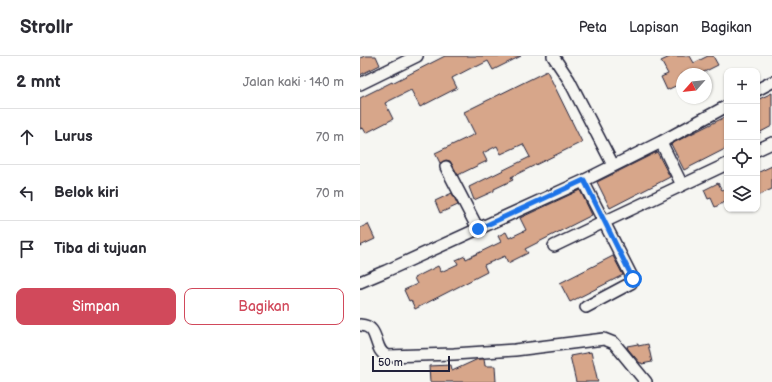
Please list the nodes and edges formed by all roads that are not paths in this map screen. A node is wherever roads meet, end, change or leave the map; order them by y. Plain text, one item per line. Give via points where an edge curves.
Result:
1 (417, 56) edge
2 (553, 56) edge
3 (772, 82) edge
4 (360, 84) edge
5 (760, 88) edge
6 (724, 108) edge
7 (661, 142) junction
8 (772, 143) edge
9 (760, 149) edge
10 (613, 165) junction
11 (724, 165) edge
12 (446, 167) dead end
13 (584, 180) junction
14 (682, 185) junction
15 (604, 222) junction
16 (478, 229) junction
17 (554, 246) dead end
18 (360, 282) edge
19 (586, 307) dead end
20 (360, 325) edge
21 (646, 382) edge

1 - 4 street
2 - 10 street via 570,80
3 - 5 street
6 - 7 street
7 - 10 street
7 - 14 street
8 - 9 street
10 - 13 street
11 - 14 street
12 - 16 street
13 - 15 street
13 - 16 street
14 - 15 street
15 - 17 street
15 - 19 street via 633,279 631,283
16 - 18 street
20 - 21 street via 372,329 380,351 387,356 515,350 604,338 614,343

